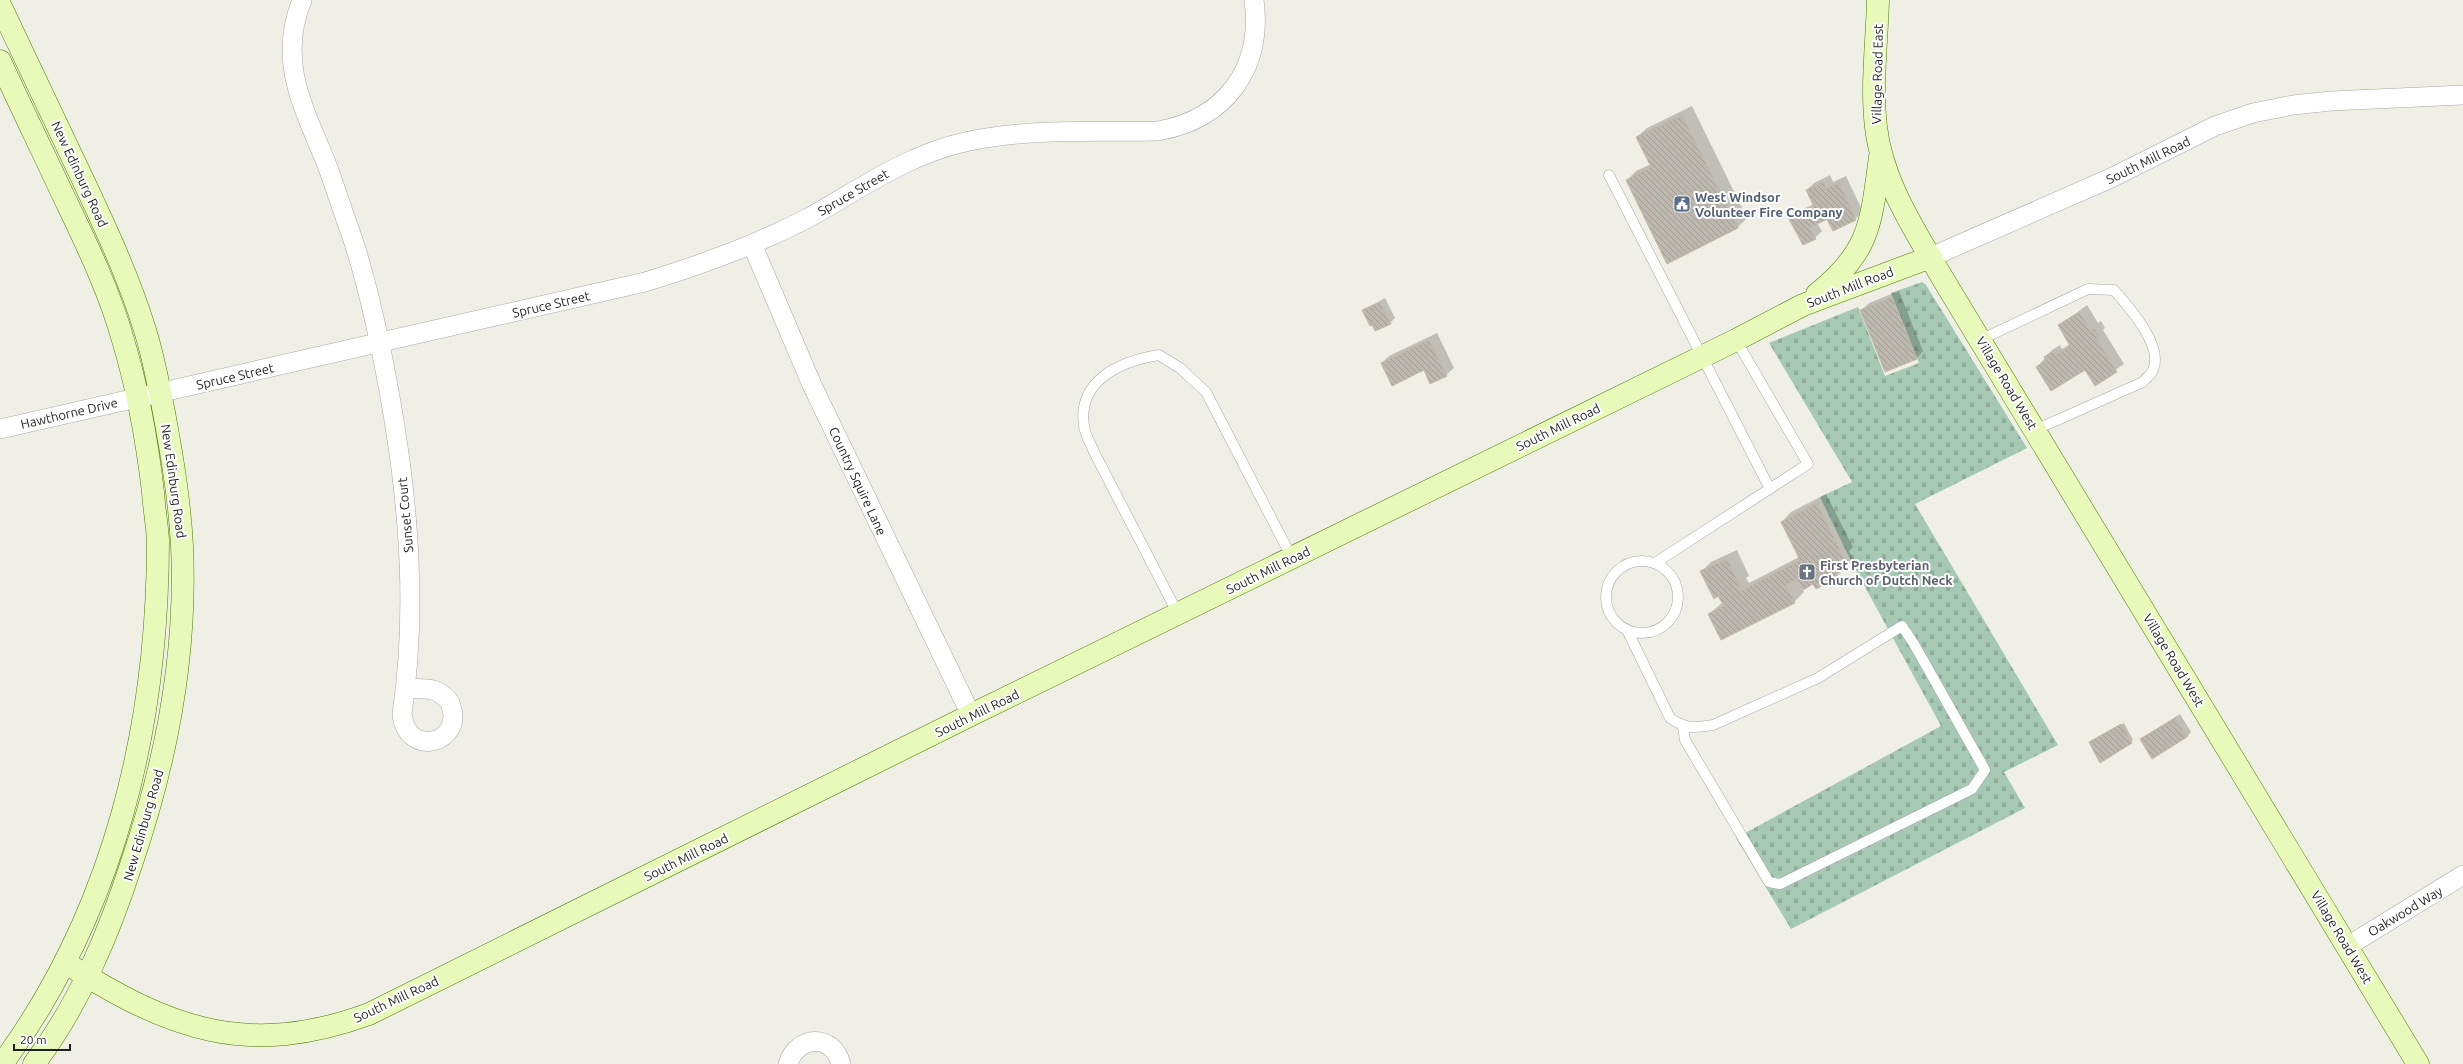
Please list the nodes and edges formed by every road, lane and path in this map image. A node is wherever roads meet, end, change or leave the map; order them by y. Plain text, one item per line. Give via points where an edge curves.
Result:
1 (302, 0) edge
2 (1254, 0) edge
3 (1878, 0) edge
4 (0, 6) edge
5 (0, 62) edge
6 (2463, 95) edge
7 (1881, 154) junction
8 (1609, 175) dead end
9 (752, 244) junction
10 (1931, 257) junction
11 (1803, 305) junction
12 (1736, 340) junction
13 (1980, 340) junction
14 (379, 343) junction
15 (1701, 358) junction
16 (161, 393) junction
17 (138, 398) junction
18 (0, 429) edge
19 (2035, 430) junction
20 (1770, 489) junction
21 (1292, 558) junction
22 (1655, 563) junction
23 (1178, 614) junction
24 (1628, 630) junction
25 (406, 688) dead end
26 (971, 715) junction
27 (1683, 727) junction
28 (2463, 875) edge
29 (2348, 946) junction
30 (66, 963) junction
31 (88, 977) junction
32 (2, 1064) edge
33 (34, 1064) edge
34 (788, 1064) edge
35 (841, 1064) edge
36 (2418, 1064) edge

1 - 14 street via 294,27 293,73 300,102 327,165 351,234
2 - 9 street, Spruce Street via 1257,20 1254,46 1246,68 1234,88 1218,105 1196,120 1176,128 1158,131 1011,135 964,142 925,154 888,171 808,218
3 - 7 street, Village Road East via 1876,127
4 - 16 street, New Edinburg Road via 126,273 146,332
5 - 17 street, New Edinburg Road via 103,282 123,339
6 - 10 street, South Mill Road via 2331,101 2253,113 2215,126 2111,178
7 - 10 street, Village Road East via 1896,192
7 - 11 street via 1872,214 1863,242 1851,263
8 - 15 lane
9 - 14 street, Spruce Street via 645,282
9 - 26 street, Country Squire Lane via 812,385
10 - 11 street, South Mill Road
10 - 13 street, Village Road West
11 - 12 street, South Mill Road
12 - 15 street, South Mill Road
12 - 20 lane via 1808,464
13 - 19 street, Village Road West
13 - 19 lane via 2088,288 2114,290 2137,316 2156,355 2153,371 2143,382
14 - 16 street, Spruce Street
14 - 25 street, Sunset Court via 395,421 405,500 409,560
15 - 20 lane
15 - 21 street, South Mill Road
16 - 17 street, Spruce Street
16 - 31 street, New Edinburg Road via 174,463 182,544 181,616 176,669 158,776 147,820 124,888
17 - 18 street, Hawthorne Drive
17 - 30 street, New Edinburg Road via 150,466 158,538 152,666 135,771 124,813 92,905
19 - 29 street, Village Road West
20 - 22 lane
21 - 23 street, South Mill Road
21 - 23 lane via 1206,392 1180,368 1158,355 1134,359 1101,376 1085,399 1084,426 1094,452
22 - 24 lane via 1631,563 1620,569 1607,589 1608,607 1617,623
22 - 24 lane via 1666,569 1678,589 1676,611 1670,621 1661,628 1639,633
23 - 26 street, South Mill Road
24 - 27 lane via 1670,718
26 - 31 street, South Mill Road via 370,1014 336,1026 300,1034 268,1036 211,1030 166,1017
27 - 27 lane via 1685,740 1769,882 1780,884 1972,790 1985,770 1902,626 1818,678 1713,725
28 - 29 street, Oakwood Way
29 - 36 street, Village Road West
30 - 31 street, South Mill Road
30 - 32 street via 26,1032
31 - 33 street
34 - 35 street via 798,1046 810,1042 829,1045 837,1053

